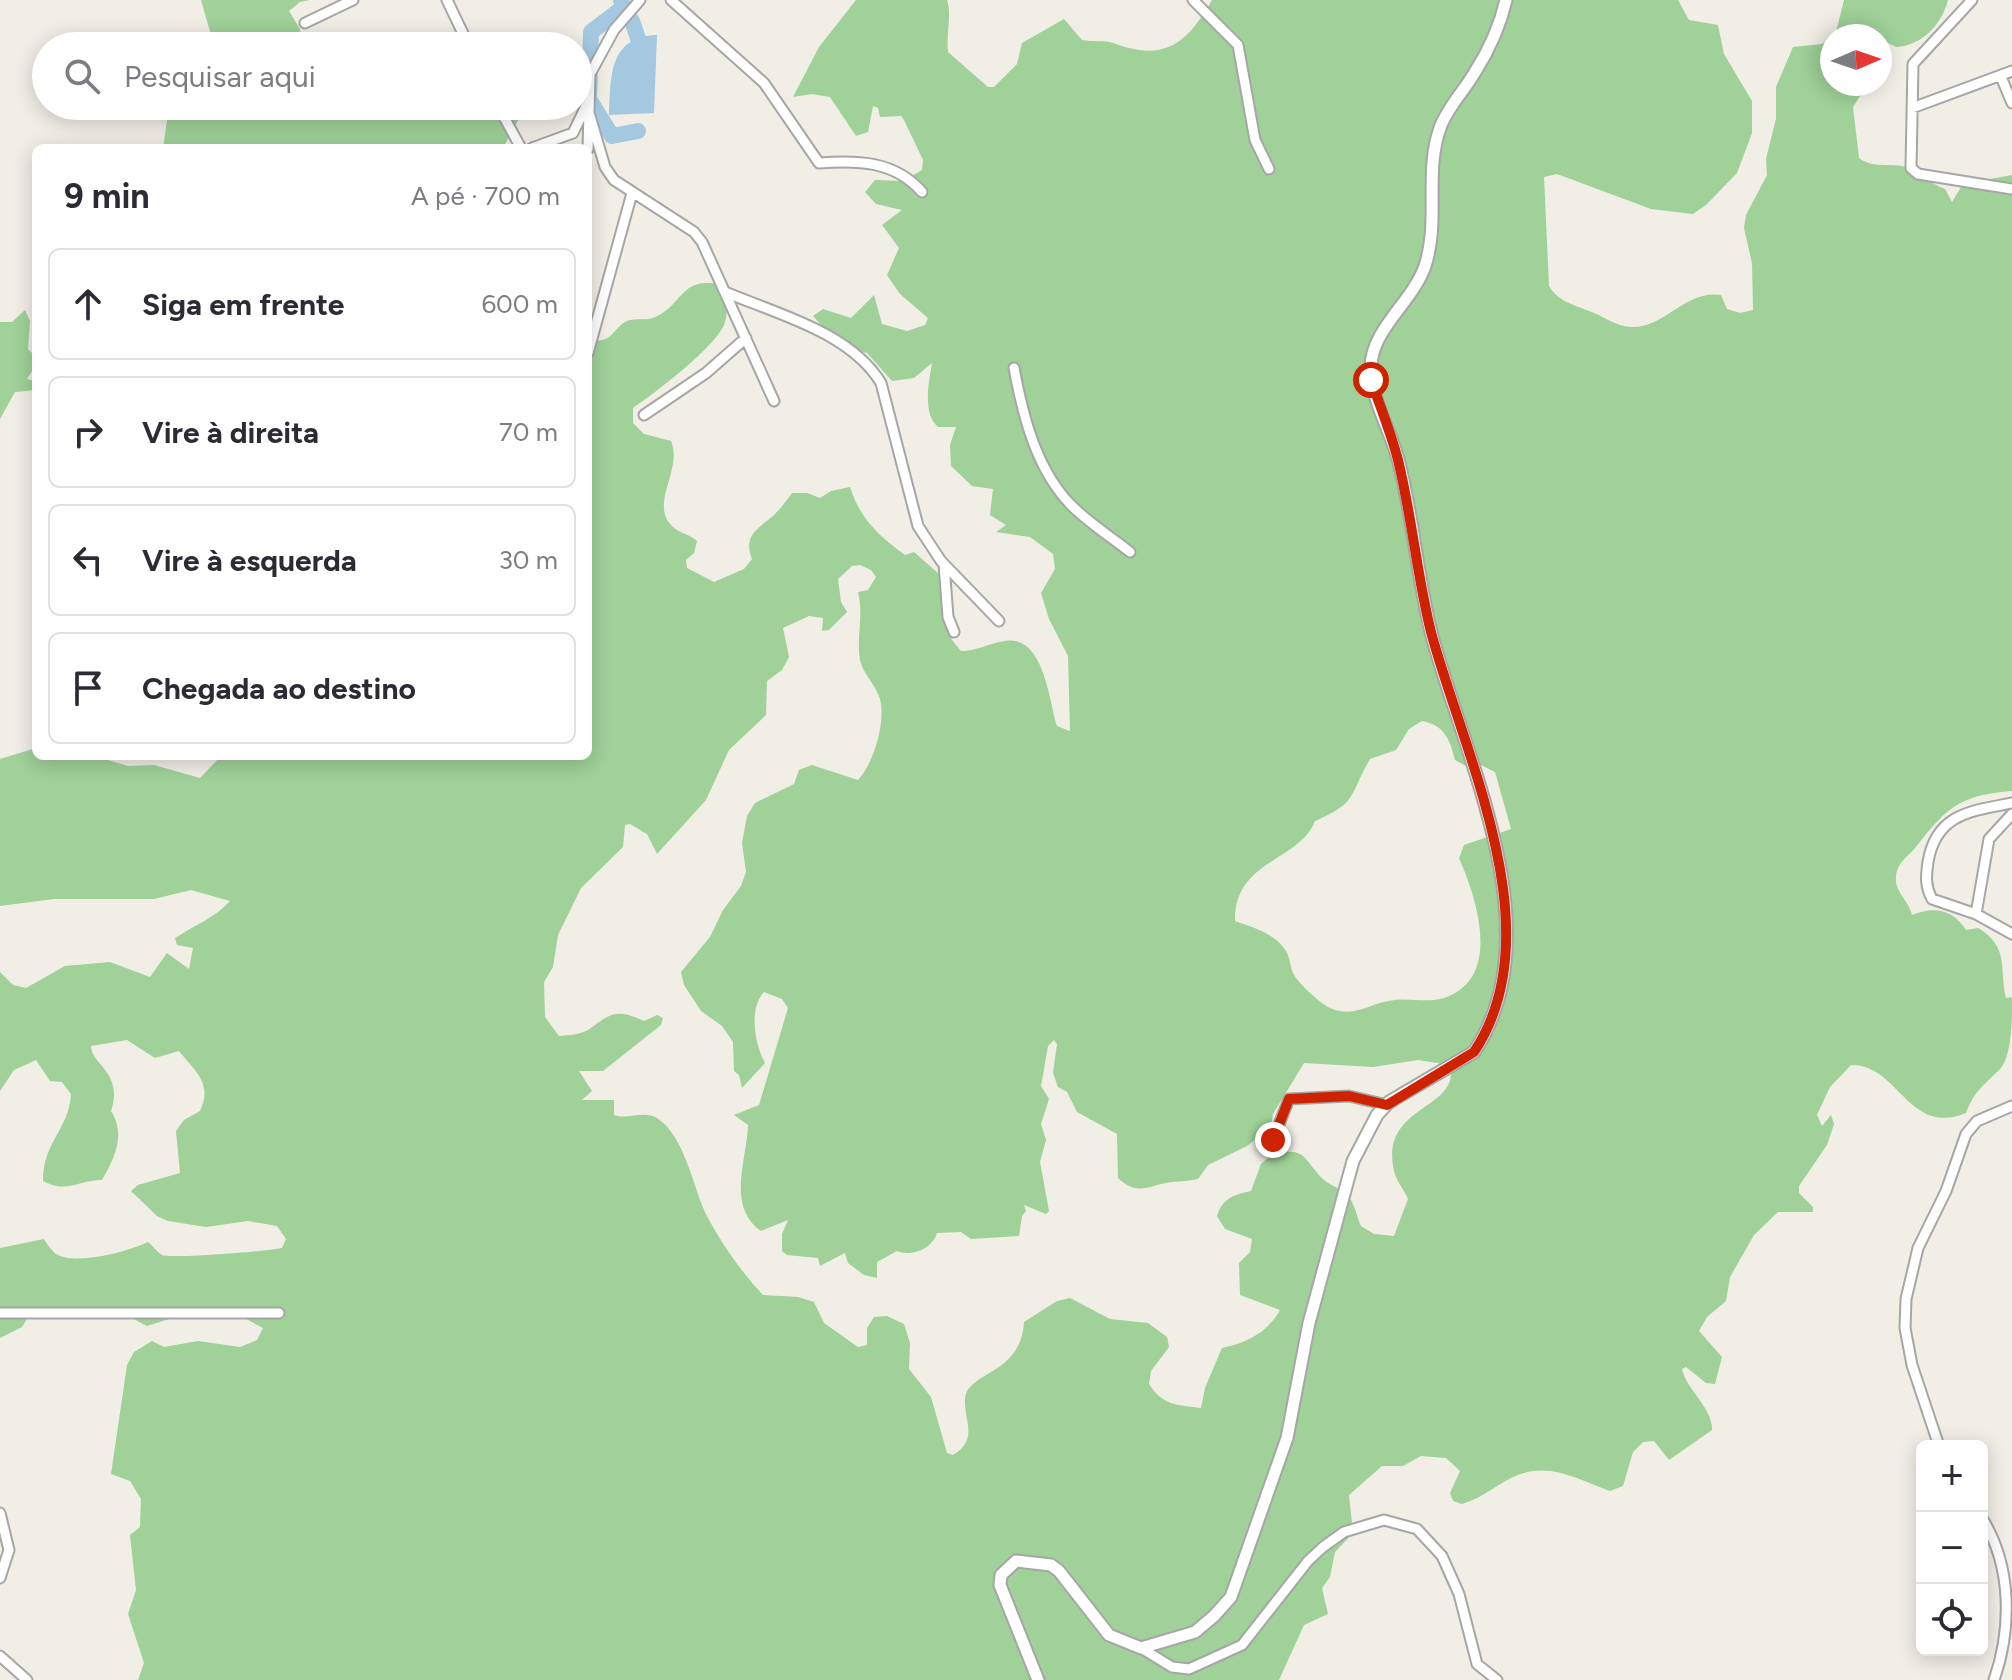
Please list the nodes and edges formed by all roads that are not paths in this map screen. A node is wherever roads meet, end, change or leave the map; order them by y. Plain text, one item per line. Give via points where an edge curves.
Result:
1 (353, 0) edge
2 (447, 0) edge
3 (640, 0) edge
4 (671, 0) edge
5 (1193, 0) edge
6 (1506, 0) edge
7 (1972, 0) edge
8 (305, 23) dead end
9 (462, 32) edge
10 (592, 69) edge
11 (2012, 71) edge
12 (2001, 77) junction
13 (2012, 103) edge
14 (1912, 108) junction
15 (506, 120) edge
16 (579, 120) edge
17 (590, 120) edge
18 (591, 120) edge
19 (519, 144) edge
20 (543, 144) edge
21 (588, 144) edge
22 (1269, 169) dead end
23 (2012, 189) edge
24 (922, 192) dead end
25 (632, 193) junction
26 (725, 292) junction
27 (746, 338) junction
28 (592, 341) edge
29 (1014, 368) dead end
30 (774, 401) dead end
31 (644, 415) dead end
32 (1130, 552) dead end
33 (944, 564) junction
34 (999, 621) dead end
35 (954, 632) dead end
36 (2012, 803) edge
37 (2012, 814) edge
38 (1976, 914) junction
39 (2012, 934) edge
40 (1387, 1105) junction
41 (2012, 1106) edge
42 (1273, 1140) dead end
43 (0, 1313) edge
44 (279, 1313) dead end
45 (1937, 1440) edge
46 (0, 1513) edge
47 (1988, 1531) edge
48 (0, 1578) edge
49 (1141, 1648) junction
50 (0, 1656) edge
51 (27, 1680) edge
52 (1038, 1680) edge
53 (1497, 1680) edge
54 (1994, 1680) edge

1 - 8 street
2 - 9 street
3 - 10 street
4 - 24 street via 764,83 819,163 888,167
5 - 22 street via 1238,45 1255,140
6 - 40 street via 1494,38 1439,130 1425,266 1376,344 1371,370 1397,458 1431,631 1486,805 1503,895 1503,977 1474,1052
7 - 14 street via 1913,64
11 - 12 street
12 - 13 street
12 - 14 street
14 - 23 street via 1910,161 1918,174
15 - 19 street
16 - 20 street via 573,133
17 - 21 street
18 - 25 street via 605,167
25 - 26 street via 694,232
25 - 28 street
26 - 27 street
26 - 33 street via 831,338 872,369 881,383 918,526
27 - 30 street
27 - 31 street
29 - 32 street via 1024,423 1049,473 1071,504
33 - 34 street
33 - 35 street
36 - 38 street via 1948,821 1931,847 1926,880 1932,899
37 - 38 street via 1989,839
38 - 39 street
40 - 42 street via 1349,1096 1289,1099
40 - 49 street via 1353,1161 1309,1323 1287,1438 1231,1597 1195,1632
41 - 45 street via 1977,1121 1966,1134 1909,1279 1907,1340
43 - 44 street
46 - 48 street via 9,1550
47 - 54 street via 2008,1582 2010,1639
49 - 52 street via 1109,1635 1059,1571 1030,1560 1016,1561 1001,1575 1001,1594
49 - 53 street via 1189,1669 1242,1645 1323,1547 1344,1532 1384,1520 1417,1529 1442,1556 1459,1594 1477,1664
50 - 51 street

